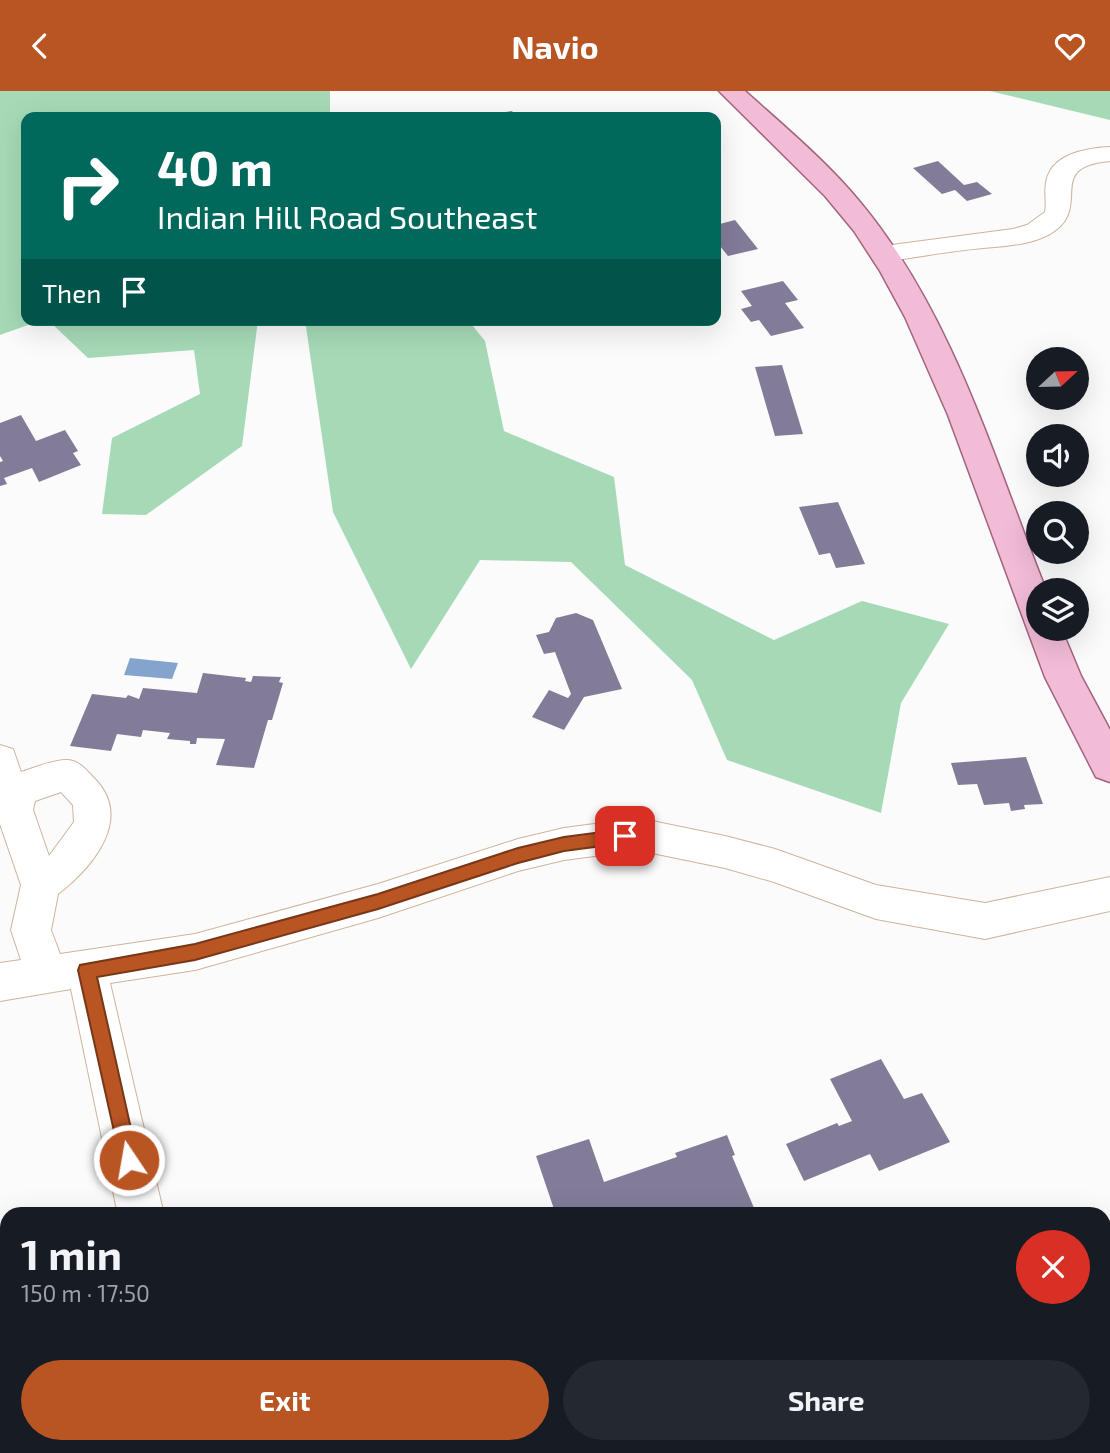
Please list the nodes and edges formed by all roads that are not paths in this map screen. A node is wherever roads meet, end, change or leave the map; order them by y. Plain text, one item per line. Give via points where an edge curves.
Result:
1 (731, 91) edge
2 (1110, 154) edge
3 (884, 254) junction
4 (1026, 584) edge
5 (1048, 641) edge
6 (1110, 766) edge
7 (9, 776) edge
8 (40, 885) junction
9 (1110, 894) edge
10 (67, 973) junction
11 (0, 982) edge
12 (139, 1207) edge

1 - 3 main road via 819,174
2 - 3 street via 1085,158 1063,171 1056,215 1034,232
3 - 4 main road via 920,314
5 - 6 main road
7 - 8 street via 14,810
7 - 8 street via 32,784 68,775 91,799 93,824 67,865
8 - 10 street via 31,930
9 - 10 street via 985,921 876,902 725,852 625,836 518,855 378,901 195,952
10 - 11 street
10 - 12 street

